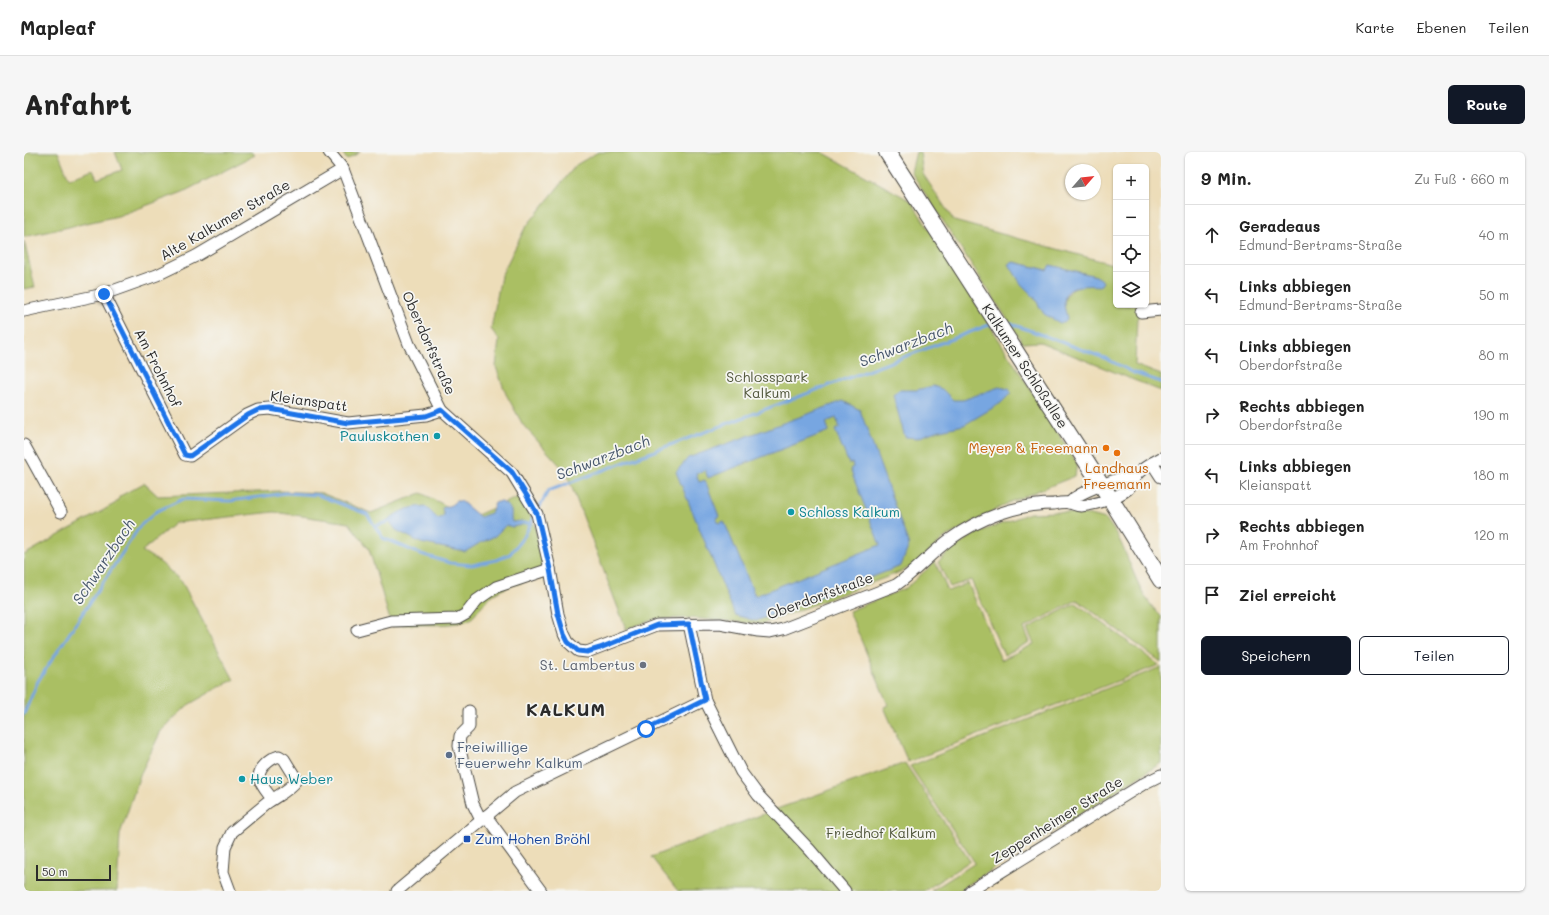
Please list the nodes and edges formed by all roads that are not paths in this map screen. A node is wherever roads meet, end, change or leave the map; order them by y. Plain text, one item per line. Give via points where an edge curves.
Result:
1 (329, 152) edge
2 (887, 152) edge
3 (343, 169) junction
4 (104, 294) junction
5 (1161, 310) edge
6 (24, 311) edge
7 (1141, 312) dead end
8 (442, 410) junction
9 (24, 445) edge
10 (185, 455) joint
11 (1156, 460) edge
12 (1136, 476) junction
13 (1161, 477) edge
14 (1106, 492) junction
15 (1069, 503) junction
16 (61, 512) dead end
17 (550, 569) junction
18 (1161, 580) edge
19 (689, 624) junction
20 (357, 630) dead end
21 (705, 700) junction
22 (469, 712) dead end
23 (1161, 775) edge
24 (272, 799) dead end
25 (483, 818) junction
26 (230, 891) edge
27 (397, 891) edge
28 (541, 891) edge
29 (845, 891) edge
30 (970, 891) edge

1 - 3 street, Oberdorfstraße
2 - 14 main road, Kalkumer Schloßallee
3 - 4 street, Alte Kalkumer Straße via 196,256 157,275
3 - 8 street, Oberdorfstraße via 409,344
4 - 6 street, Alte Kalkumer Straße
4 - 10 street, Am Frohnhof
5 - 7 street
8 - 10 street, Kleianspatt via 426,416 348,423 270,409 258,410 190,456
8 - 17 street, Oberdorfstraße via 512,472 537,514
9 - 16 street
11 - 12 street
11 - 13 street
12 - 14 street via 1125,476
12 - 14 street via 1127,490
14 - 15 street, Oberdorfstraße via 1076,497
14 - 15 street, Oberdorfstraße via 1081,506
14 - 18 main road, Kalkumer Schloßallee
15 - 19 street, Oberdorfstraße via 1024,506 969,526 896,585 783,629 770,632 720,624
17 - 19 street, Oberdorfstraße via 564,634 578,651 587,652 600,648 657,625
17 - 20 street via 496,587 477,600 466,614 457,619 391,621
19 - 21 street
21 - 25 street via 515,792
21 - 29 street via 741,772 758,795
22 - 25 street via 469,727 460,736 459,746 473,804
23 - 30 street, Zeppenheimer Straße
24 - 26 street via 232,832 225,847 223,872
25 - 27 street
25 - 28 street

